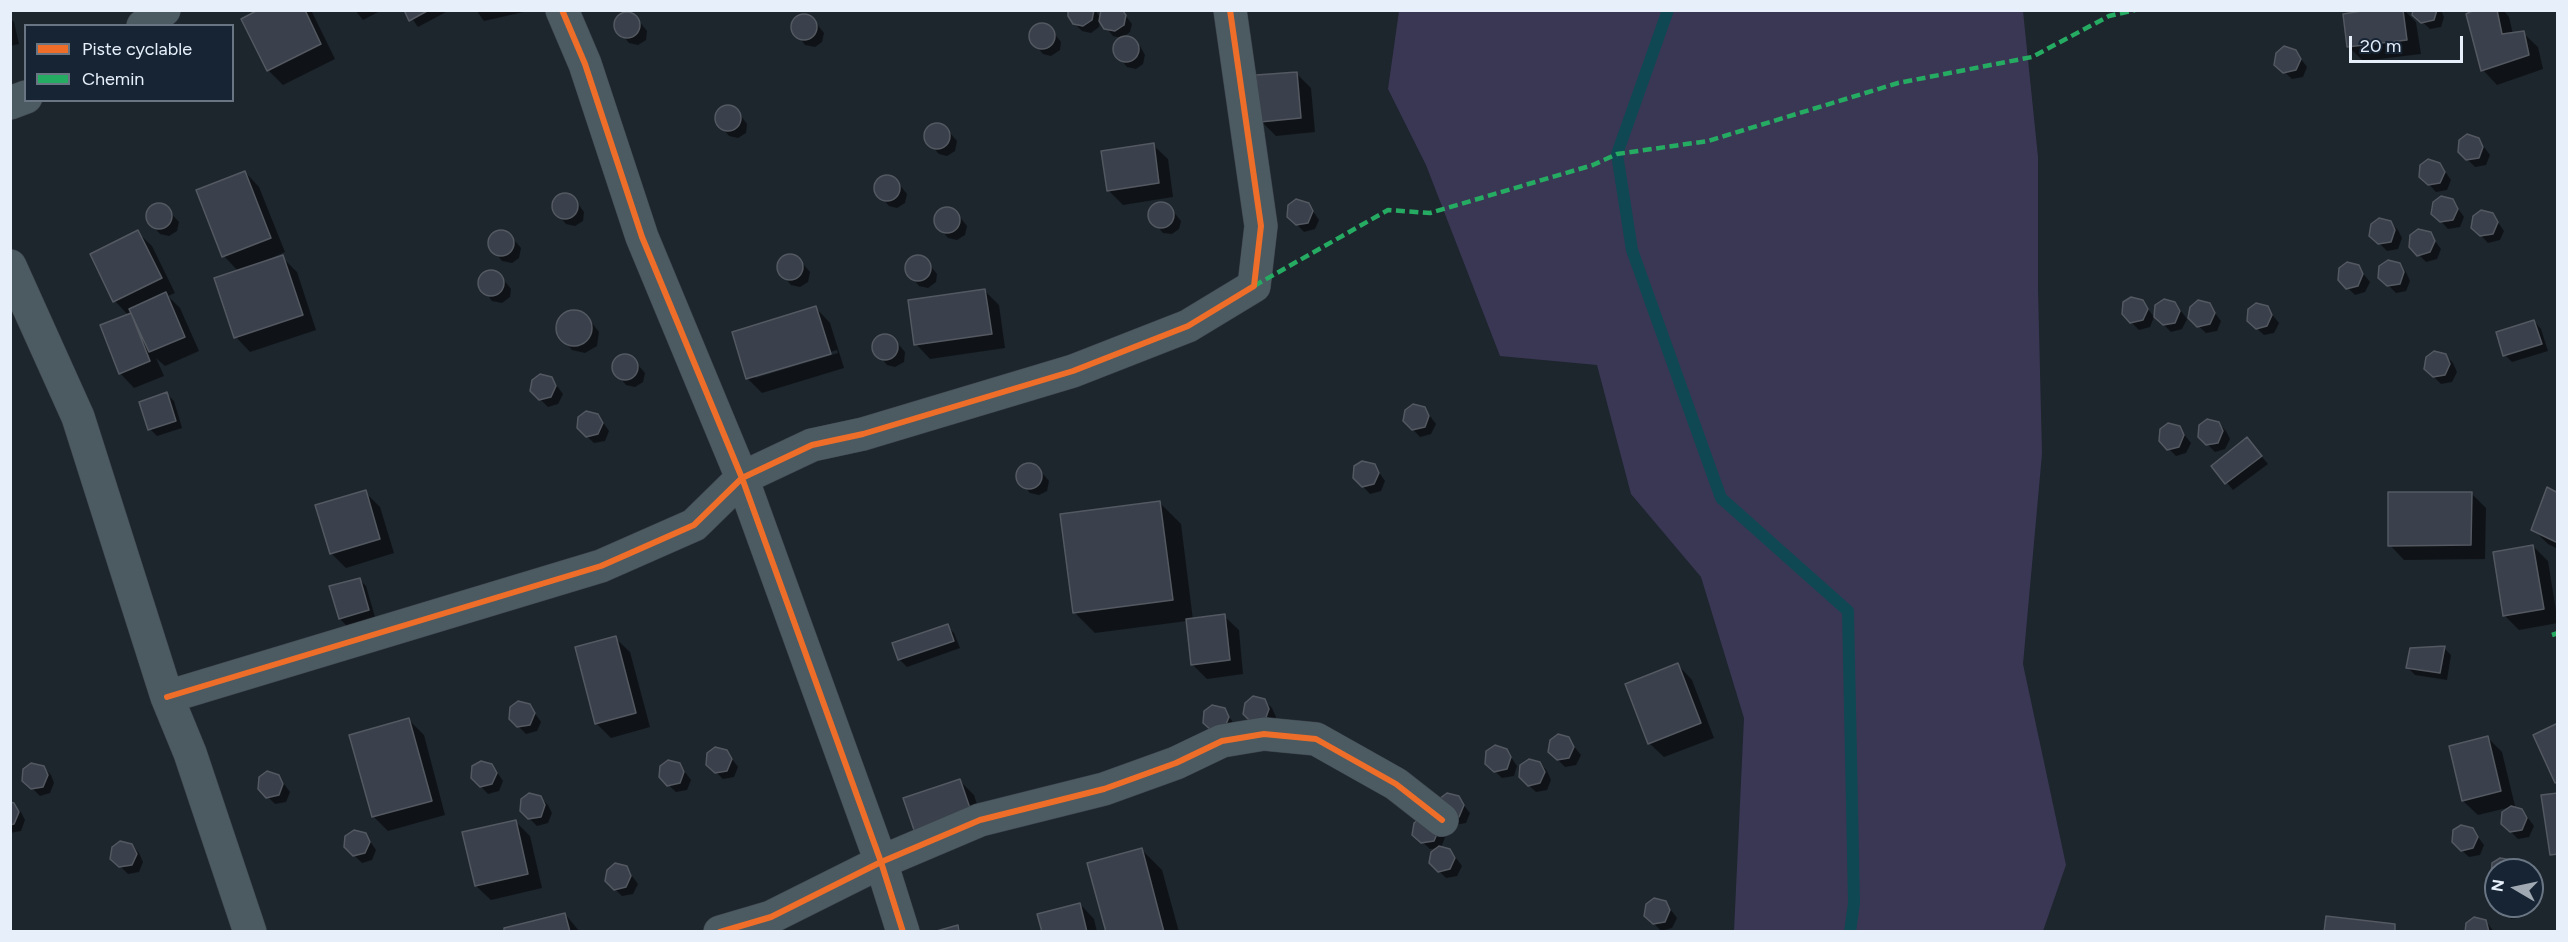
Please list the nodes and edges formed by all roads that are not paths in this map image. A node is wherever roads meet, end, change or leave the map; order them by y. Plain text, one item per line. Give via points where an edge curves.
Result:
1 (165, 10) edge
2 (562, 10) edge
3 (1230, 10) edge
4 (146, 24) edge
5 (10, 266) edge
6 (742, 478) junction
7 (167, 696) junction
8 (1442, 820) dead end
9 (880, 862) junction
10 (250, 932) edge
11 (720, 932) edge
12 (903, 932) edge

1 - 4 street
2 - 6 street via 585,64 642,237
3 - 6 street via 1261,226 1254,286 1188,326 1073,371 863,434 812,445
5 - 7 street via 78,417
6 - 7 street via 694,525 601,566
6 - 9 street
7 - 10 street
8 - 9 street via 1396,784 1316,739 1264,734 1222,741 1176,763 1104,789 980,819
9 - 11 street via 771,917
9 - 12 street

